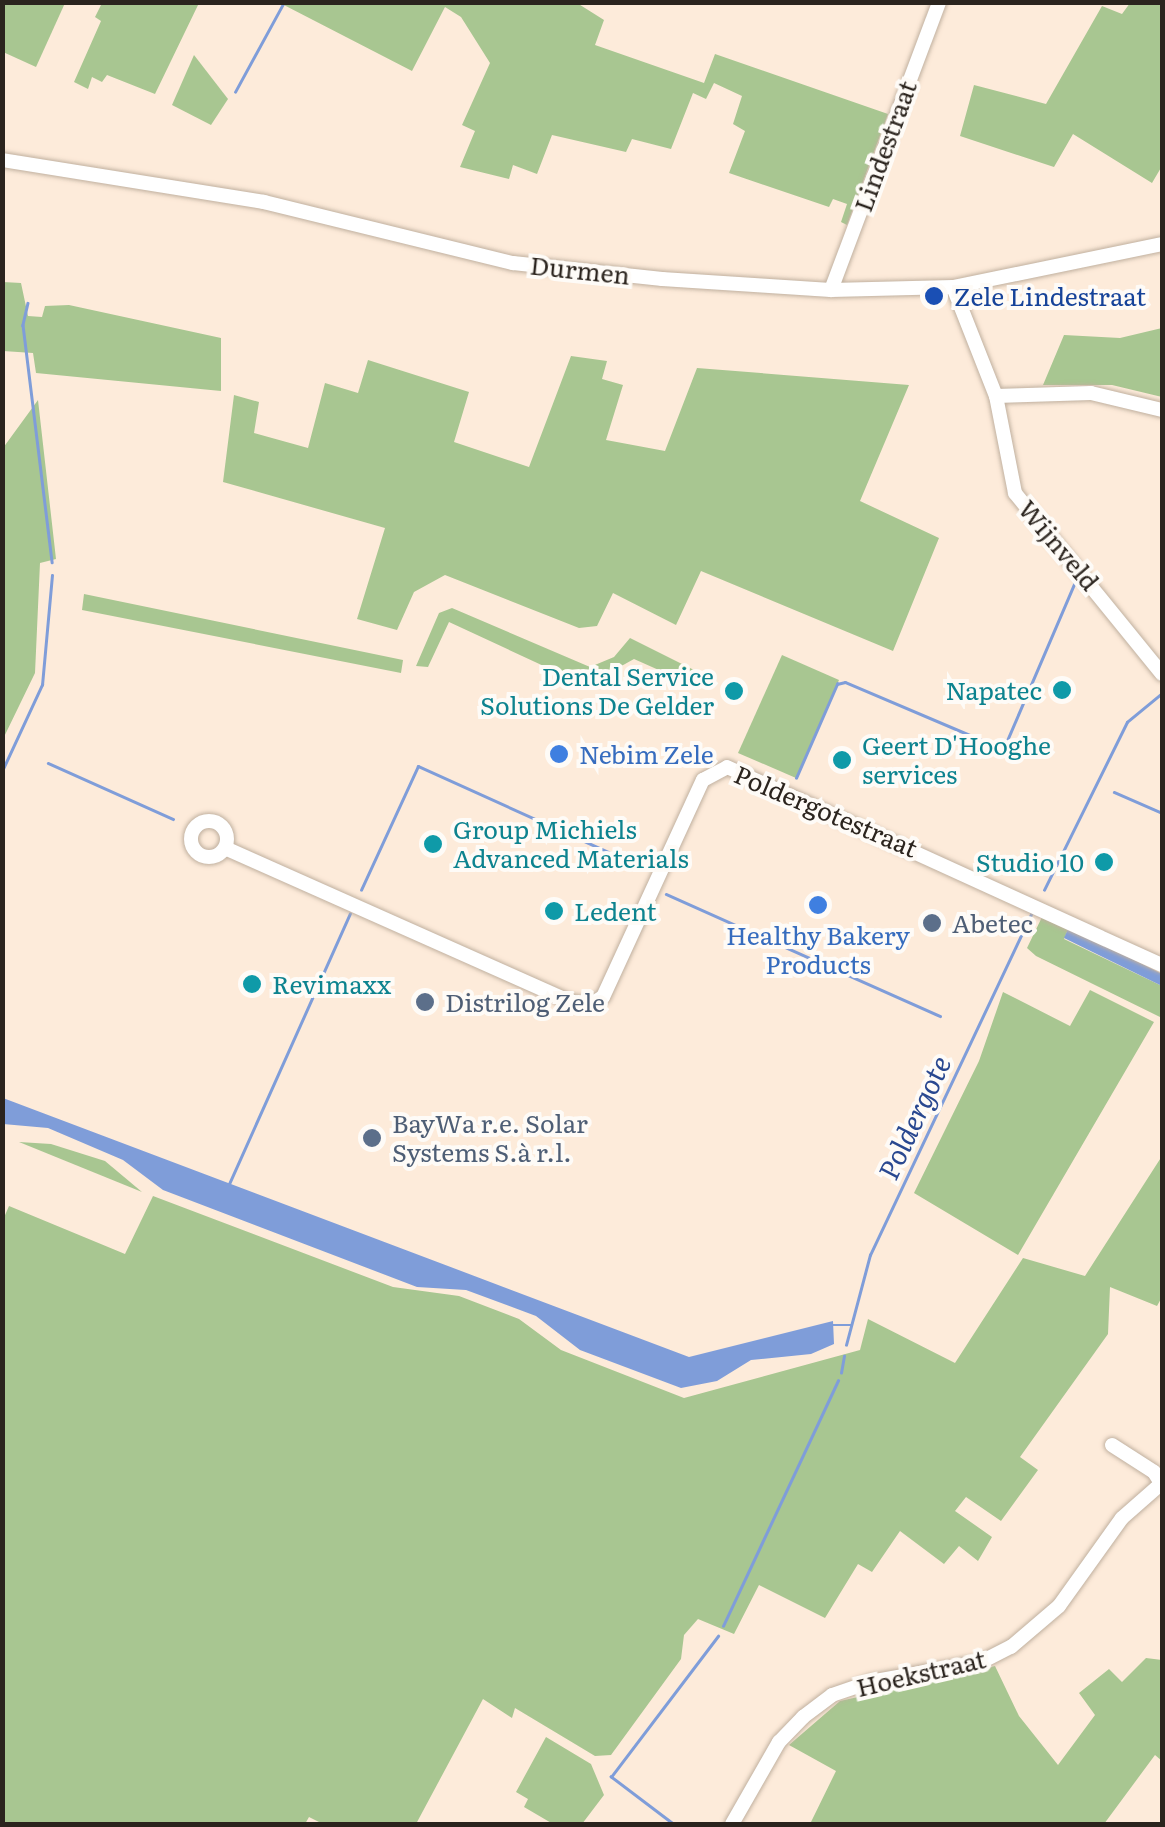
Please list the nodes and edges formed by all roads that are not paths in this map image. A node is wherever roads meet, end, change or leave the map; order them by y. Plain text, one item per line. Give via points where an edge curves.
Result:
1 (939, 2) edge
2 (2, 160) edge
3 (1162, 244) edge
4 (952, 287) junction
5 (831, 290) junction
6 (996, 396) junction
7 (1162, 410) edge
8 (1162, 674) edge
9 (225, 848) dead end
10 (1162, 965) edge
11 (1112, 1445) dead end
12 (1162, 1483) edge
13 (732, 1824) edge

1 - 5 street, Lindestraat
2 - 5 street, Durmen via 260,201 513,263
3 - 4 street, Durmen
4 - 5 street, Durmen
4 - 6 street, Wijnveld
6 - 7 street via 1091,393
6 - 8 street, Wijnveld via 1024,510
9 - 10 street, Poldergotestraat via 568,1001 590,1005 604,997 704,780 727,767
11 - 12 street, Hoekstraat
12 - 13 street, Hoekstraat via 1122,1518 1058,1606 1011,1647 981,1662 870,1682 832,1695 802,1717 779,1742

